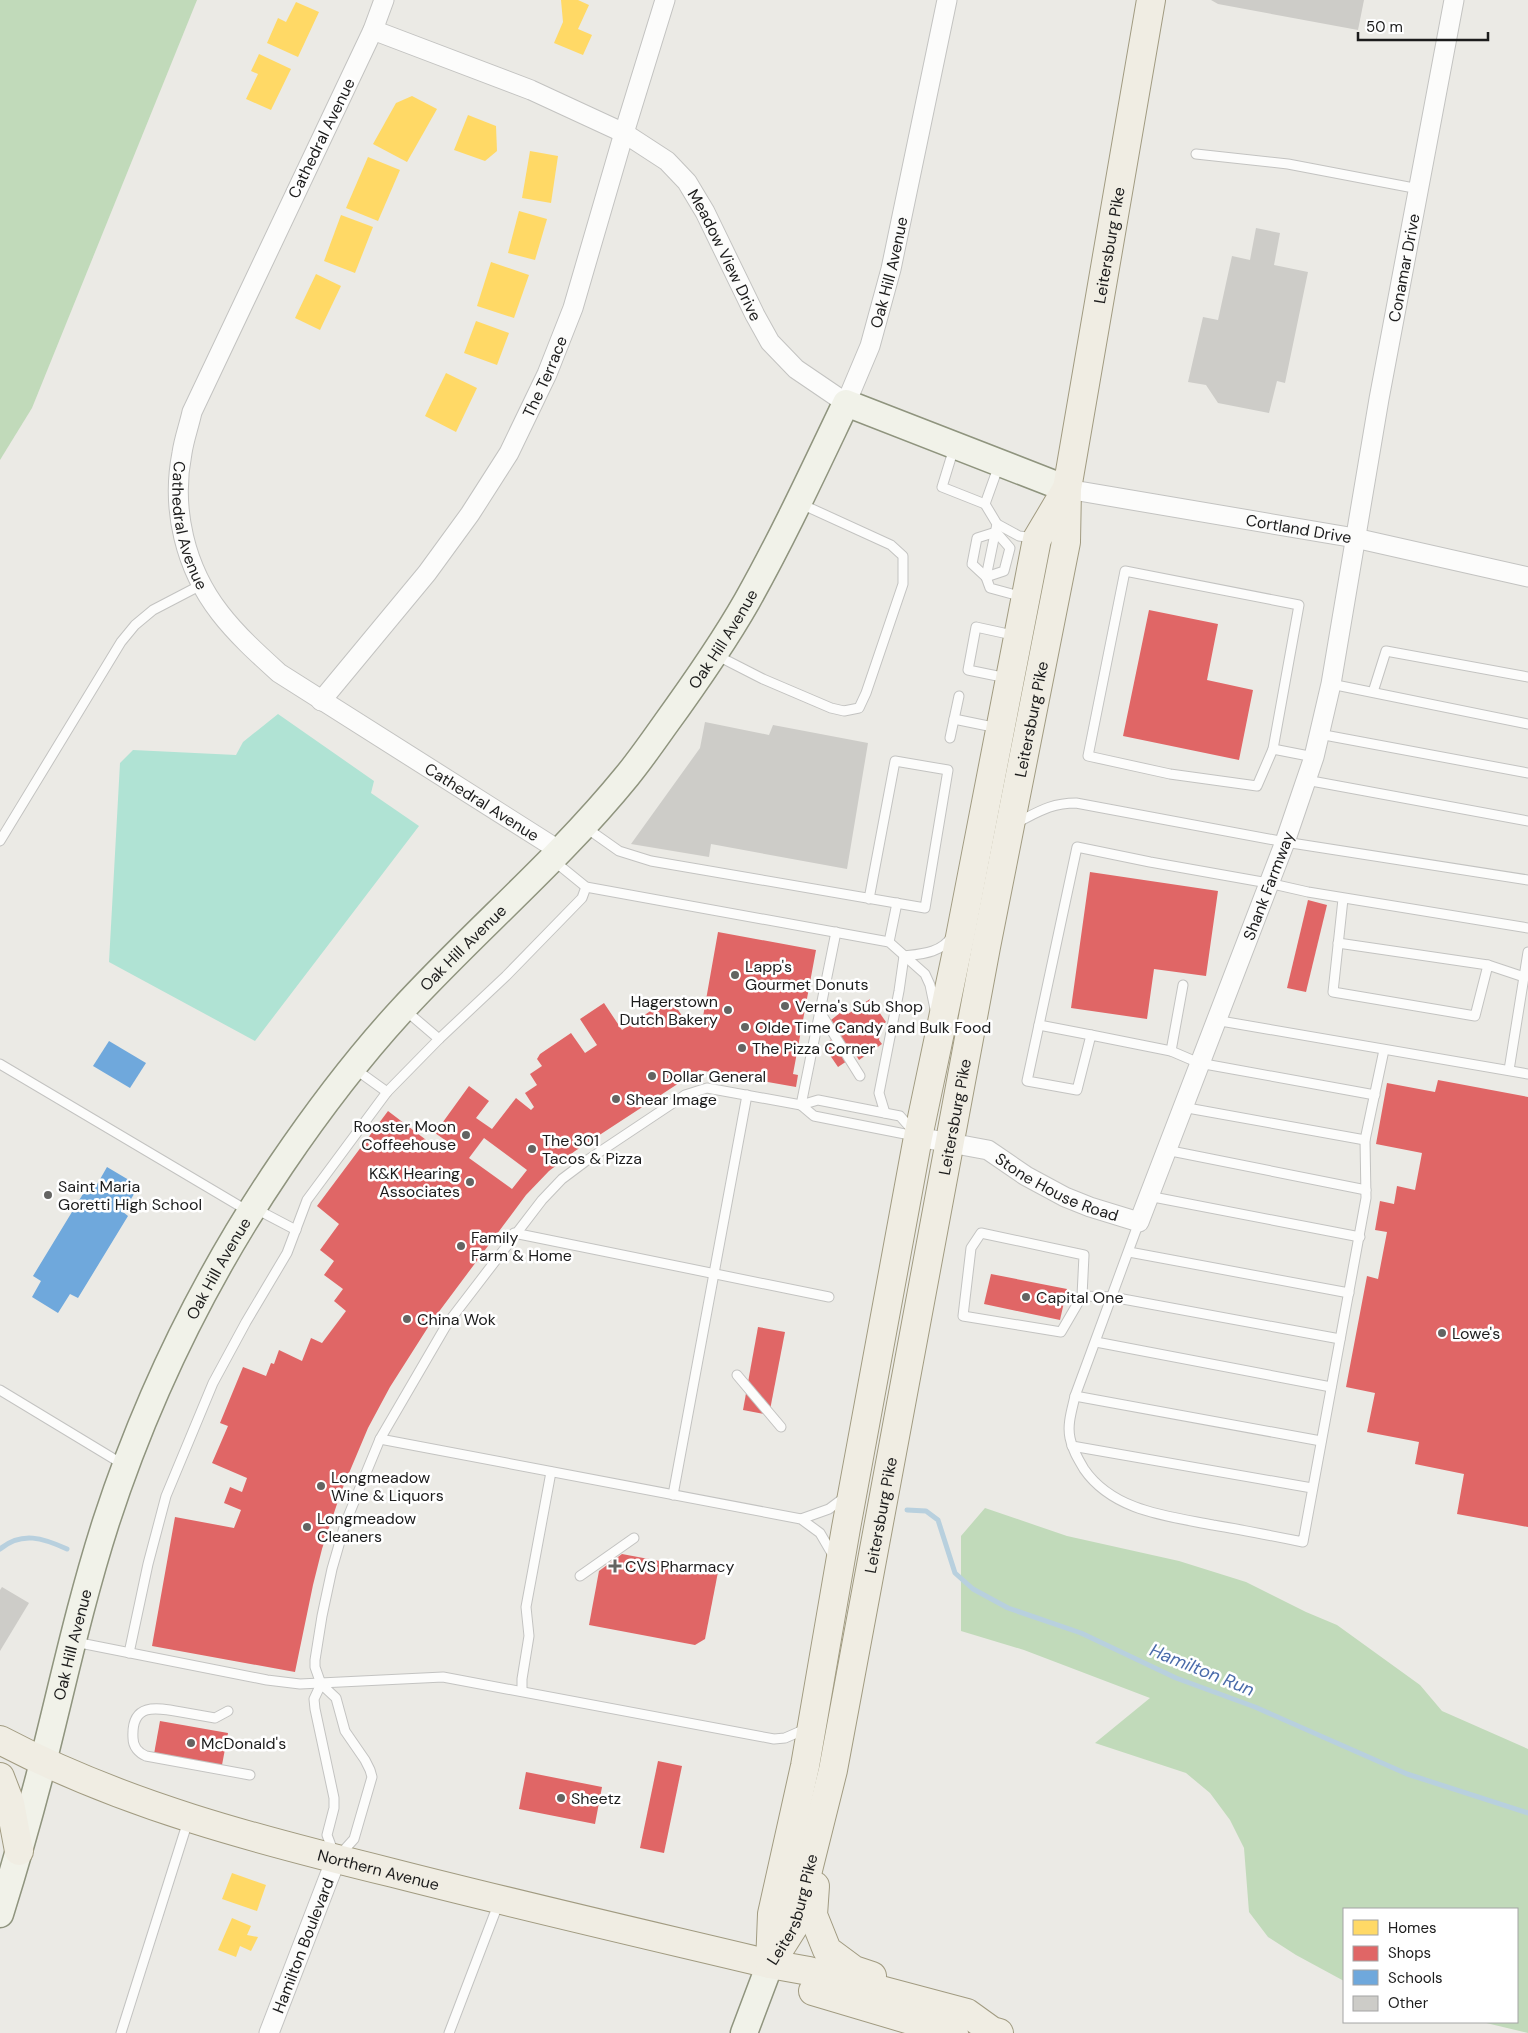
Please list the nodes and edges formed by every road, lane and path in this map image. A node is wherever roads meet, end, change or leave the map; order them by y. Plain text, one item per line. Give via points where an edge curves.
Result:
1 (384, 0) edge
2 (665, 0) edge
3 (947, 0) edge
4 (1150, 0) edge
5 (1454, 0) edge
6 (373, 30) junction
7 (624, 133) junction
8 (1196, 154) dead end
9 (1419, 189) junction
10 (846, 404) junction
11 (955, 446) junction
12 (1000, 463) junction
13 (1067, 489) junction
14 (798, 503) junction
15 (985, 504) junction
16 (996, 528) junction
17 (1355, 538) junction
18 (1037, 539) junction
19 (1528, 577) edge
20 (986, 578) junction
21 (201, 585) junction
22 (1026, 598) junction
23 (1018, 636) junction
24 (714, 654) junction
25 (1528, 677) edge
26 (1010, 678) junction
27 (1331, 684) junction
28 (1373, 692) junction
29 (959, 696) dead end
30 (321, 701) junction
31 (954, 719) junction
32 (1528, 724) edge
33 (1000, 728) junction
34 (1319, 734) junction
35 (950, 738) dead end
36 (1273, 748) junction
37 (1314, 757) junction
38 (1528, 773) edge
39 (1306, 780) junction
40 (1528, 821) edge
41 (583, 826) junction
42 (1011, 826) junction
43 (0, 841) edge
44 (1285, 842) junction
45 (556, 855) junction
46 (1528, 880) edge
47 (1268, 883) junction
48 (586, 887) junction
49 (869, 899) junction
50 (1343, 899) junction
51 (897, 903) junction
52 (964, 916) junction
53 (1528, 928) edge
54 (836, 932) junction
55 (889, 942) junction
56 (1338, 943) junction
57 (1528, 952) edge
58 (904, 956) junction
59 (1488, 965) junction
60 (1524, 977) junction
61 (1183, 985) dead end
62 (403, 1009) junction
63 (820, 1012) junction
64 (1215, 1020) junction
65 (1039, 1025) junction
66 (939, 1036) junction
67 (1091, 1036) junction
68 (439, 1039) junction
69 (1171, 1050) junction
70 (1384, 1050) junction
71 (1200, 1063) junction
72 (0, 1064) edge
73 (353, 1068) junction
74 (1509, 1070) junction
75 (1528, 1074) edge
76 (860, 1076) dead end
77 (387, 1092) junction
78 (748, 1095) junction
79 (1375, 1095) junction
80 (801, 1105) junction
81 (1182, 1107) junction
82 (885, 1113) junction
83 (918, 1137) junction
84 (1365, 1140) junction
85 (951, 1143) junction
86 (1166, 1150) junction
87 (1366, 1190) junction
88 (1148, 1196) junction
89 (252, 1210) junction
90 (1139, 1222) junction
91 (296, 1230) junction
92 (514, 1233) junction
93 (1360, 1238) junction
94 (1129, 1252) junction
95 (714, 1274) junction
96 (1349, 1293) junction
97 (1082, 1296) junction
98 (829, 1297) dead end
99 (1112, 1297) junction
100 (1340, 1339) junction
101 (1096, 1342) junction
102 (737, 1375) dead end
103 (1332, 1387) junction
104 (0, 1390) edge
105 (1075, 1396) junction
106 (781, 1427) dead end
107 (380, 1440) junction
108 (1320, 1441) junction
109 (1072, 1446) junction
110 (126, 1466) junction
111 (551, 1472) junction
112 (1312, 1488) junction
113 (853, 1490) junction
114 (673, 1495) junction
115 (801, 1519) junction
116 (634, 1538) dead end
117 (839, 1566) junction
118 (580, 1576) dead end
119 (73, 1641) junction
120 (128, 1653) junction
121 (321, 1684) junction
122 (522, 1691) junction
123 (228, 1711) dead end
124 (812, 1726) junction
125 (0, 1740) edge
126 (43, 1762) junction
127 (833, 1770) junction
128 (250, 1775) dead end
129 (0, 1777) edge
130 (188, 1819) junction
131 (19, 1851) junction
132 (336, 1859) junction
133 (500, 1900) junction
134 (0, 1914) edge
135 (770, 1964) junction
136 (914, 1998) junction
137 (929, 2029) edge
138 (121, 2033) edge
139 (269, 2033) edge
140 (449, 2033) edge
141 (744, 2033) edge
142 (954, 2033) edge
143 (988, 2033) edge

1 - 6 street, Cathedral Avenue
2 - 7 street, The Terrace
3 - 10 street, Oak Hill Avenue via 891,269 870,346
4 - 13 main road, Leitersburg Pike
5 - 9 street, Conamar Drive
6 - 7 street, Meadow View Drive via 531,90
6 - 21 street, Cathedral Avenue via 192,412 178,486 188,556
7 - 10 street, Meadow View Drive via 667,161 687,182 706,212 770,342 796,369
7 - 30 street, The Terrace via 573,308 547,374 509,453 427,573
8 - 9 lane via 1288,164
9 - 17 street, Conamar Drive
10 - 11 street, Meadow View Drive
10 - 14 street, Oak Hill Avenue
11 - 12 street, Meadow View Drive
11 - 15 lane via 942,487
12 - 13 street, Meadow View Drive
12 - 15 lane
13 - 17 street, Cortland Drive
13 - 18 main road, Leitersburg Pike
13 - 42 main road, Leitersburg Pike via 1066,542
14 - 24 street, Oak Hill Avenue via 745,605
14 - 24 lane via 892,544 903,556 903,584 859,708 844,711 831,708 763,680
15 - 16 lane
16 - 18 lane
16 - 20 lane
16 - 20 lane via 1010,548 1004,571
16 - 20 lane via 977,538 972,564
17 - 19 street, Cortland Drive
17 - 27 street, Shank Farmway
18 - 22 main road, Leitersburg Pike
20 - 22 lane via 990,588
21 - 30 street, Cathedral Avenue via 240,637 279,673
21 - 43 lane via 153,610 121,642
22 - 23 main road, Leitersburg Pike
23 - 26 main road, Leitersburg Pike
23 - 26 lane via 976,628 968,670
24 - 41 street, Oak Hill Avenue via 627,776
25 - 28 lane via 1386,651
26 - 33 main road, Leitersburg Pike
27 - 28 lane
27 - 34 street, Shank Farmway
28 - 32 lane
29 - 31 lane
30 - 45 street, Cathedral Avenue
31 - 33 lane
31 - 35 lane
33 - 52 main road, Leitersburg Pike
34 - 37 street, Shank Farmway
34 - 38 lane
36 - 36 lane via 1257,786 1170,774 1088,756 1125,571 1299,605
36 - 37 lane
37 - 39 street, Shank Farmway
39 - 40 lane
39 - 44 street, Shank Farmway
41 - 45 street, Oak Hill Avenue
41 - 49 lane via 620,851 651,861
42 - 44 lane via 1060,803 1076,803
42 - 85 main road, Leitersburg Pike
44 - 46 lane
44 - 47 street, Shank Farmway
45 - 48 lane
45 - 62 street, Oak Hill Avenue
47 - 50 lane
47 - 64 street, Shank Farmway
47 - 65 lane via 1077,847
48 - 54 lane
48 - 68 lane via 582,898 562,919
49 - 51 lane
49 - 51 lane via 895,761 948,770 925,908
50 - 53 lane
50 - 56 lane
51 - 55 lane
52 - 58 lane via 943,945 929,952
52 - 66 main road, Leitersburg Pike
54 - 55 lane
54 - 63 lane
55 - 58 lane
56 - 59 lane
56 - 59 lane via 1333,992 1475,1016
57 - 60 lane
58 - 66 lane via 928,979
58 - 82 lane via 879,1093
59 - 60 lane
60 - 74 lane
61 - 69 lane
62 - 68 lane
62 - 73 street, Oak Hill Avenue
63 - 76 lane
63 - 80 lane
64 - 70 lane
64 - 71 street, Shank Farmway
65 - 67 lane
65 - 67 lane via 1027,1081 1077,1090
66 - 83 main road, Leitersburg Pike
67 - 69 lane
68 - 77 lane
69 - 71 lane
70 - 74 lane
70 - 79 lane
71 - 79 lane
71 - 81 street, Shank Farmway
72 - 89 lane
73 - 77 lane
73 - 89 street, Oak Hill Avenue
74 - 75 lane
77 - 91 lane via 310,1194
78 - 80 lane
78 - 92 lane via 710,1088 685,1095 572,1171
78 - 95 lane
79 - 84 lane
80 - 82 lane via 818,1100
80 - 83 lane via 814,1116
81 - 84 lane
81 - 86 street, Shank Farmway
82 - 83 lane via 900,1116
83 - 85 street, Stone House Road
83 - 113 main road, Leitersburg Pike
84 - 87 lane
85 - 90 street, Stone House Road via 988,1150 1065,1197
85 - 127 main road, Leitersburg Pike
86 - 87 lane
86 - 88 street, Shank Farmway
87 - 93 lane
88 - 90 street, Shank Farmway
88 - 93 lane
89 - 91 lane
89 - 110 street, Oak Hill Avenue via 214,1272 186,1328
90 - 94 lane
91 - 120 lane via 287,1253 213,1383 166,1496
92 - 95 lane
92 - 107 lane via 448,1324
93 - 96 lane
94 - 96 lane
94 - 99 lane
95 - 98 lane
95 - 114 lane
96 - 100 lane
97 - 97 lane via 1061,1332 963,1316 972,1248 981,1233 1084,1255
97 - 99 lane
99 - 100 lane
99 - 101 lane
100 - 103 lane
101 - 103 lane
101 - 105 lane
102 - 106 lane
103 - 108 lane
104 - 110 lane
105 - 108 lane
105 - 109 lane via 1069,1422
107 - 111 lane
107 - 121 lane via 345,1524 332,1569 315,1660
108 - 112 lane
109 - 112 lane
109 - 112 lane via 1077,1459 1101,1490 1122,1502 1168,1516 1303,1542
110 - 119 street, Oak Hill Avenue via 104,1529
111 - 114 lane
111 - 122 lane via 526,1606 529,1636
113 - 115 lane via 829,1509
113 - 117 main road, Leitersburg Pike
114 - 115 lane
115 - 117 lane via 820,1533
116 - 118 lane
117 - 124 main road, Leitersburg Pike
119 - 120 lane
119 - 126 street, Oak Hill Avenue
120 - 121 lane via 267,1680
121 - 122 lane via 436,1677
121 - 132 lane via 314,1699 334,1798 327,1834
121 - 132 lane via 336,1698 345,1731 365,1760 372,1777 354,1839
122 - 124 lane via 780,1739
123 - 128 lane via 215,1718 160,1708 145,1710 136,1720 134,1744 146,1756
124 - 135 main road, Leitersburg Pike via 772,1914
125 - 126 main road, Northern Avenue
126 - 130 main road, Northern Avenue via 116,1794
126 - 131 street, Oak Hill Avenue
127 - 135 main road, Leitersburg Pike via 794,1926
127 - 136 main road via 813,1915 827,1950 854,1970 904,1986
129 - 131 main road via 10,1803
130 - 132 main road, Northern Avenue
130 - 138 lane
131 - 134 street, Oak Hill Avenue
132 - 133 main road, Northern Avenue
132 - 139 street, Hamilton Boulevard
133 - 135 main road, Northern Avenue
133 - 140 lane
135 - 136 main road, Northern Avenue
135 - 137 main road via 794,1985
135 - 141 street
136 - 143 main road, Northern Avenue via 967,2013
137 - 142 main road

